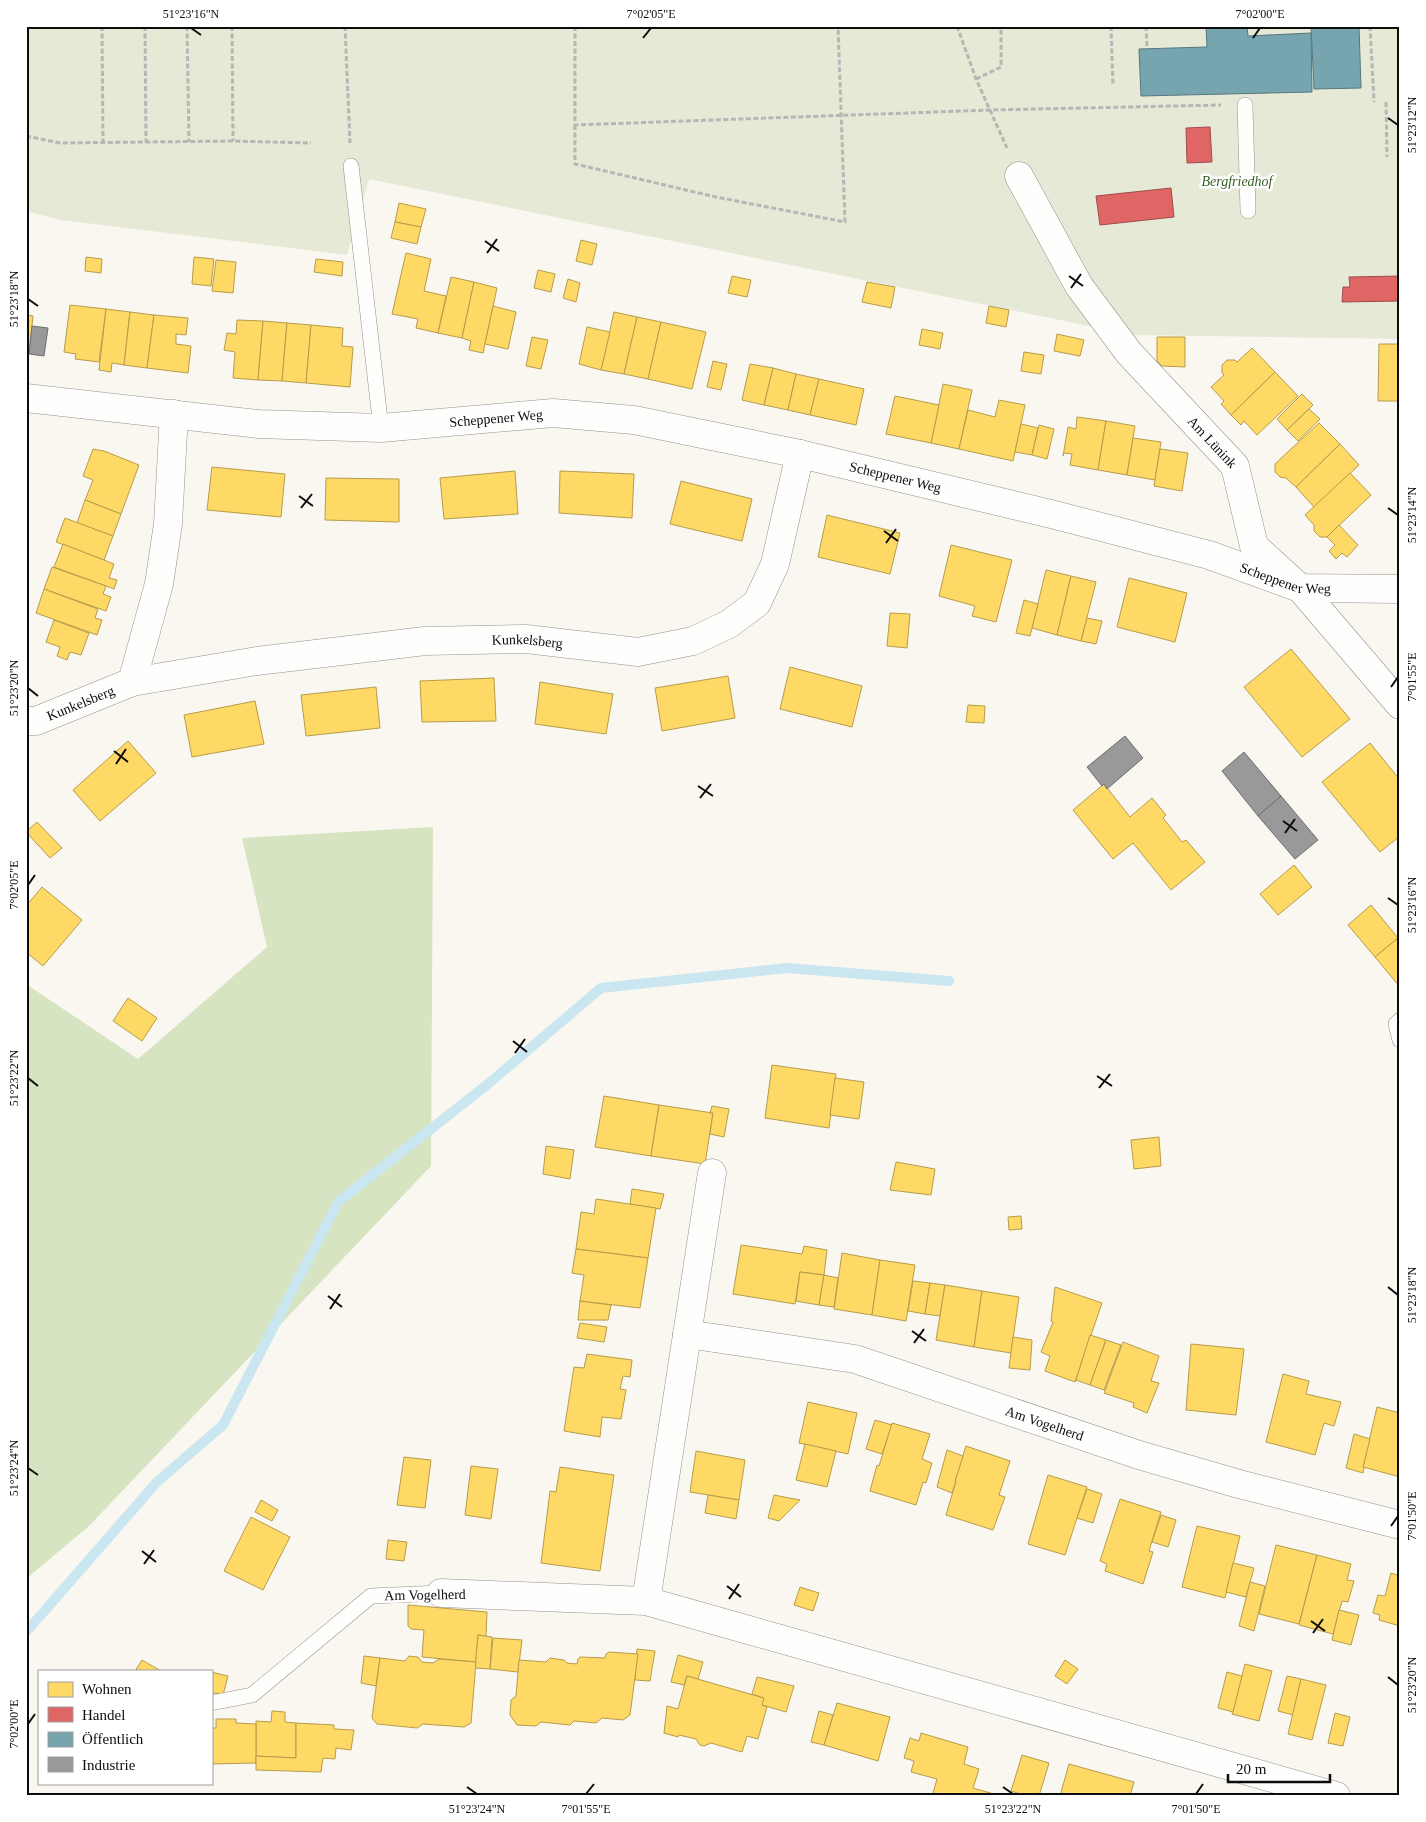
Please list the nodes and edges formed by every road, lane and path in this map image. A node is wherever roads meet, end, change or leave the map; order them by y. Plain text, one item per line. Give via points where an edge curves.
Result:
1 (102, 26) edge
2 (145, 26) edge
3 (187, 26) edge
4 (232, 26) edge
5 (345, 26) edge
6 (575, 26) edge
7 (838, 26) edge
8 (957, 26) edge
9 (1001, 26) edge
10 (1111, 26) edge
11 (1146, 26) edge
12 (1370, 26) edge
13 (1147, 47) dead end
14 (976, 79) junction
15 (1113, 86) dead end
16 (1374, 102) dead end
17 (1386, 102) dead end
18 (1246, 105) joint
19 (990, 110) junction
20 (841, 116) junction
21 (575, 125) junction
22 (26, 136) edge
23 (233, 141) junction
24 (146, 142) junction
25 (189, 142) junction
26 (311, 142) dead end
27 (103, 143) junction
28 (1387, 157) dead end
29 (351, 166) joint
30 (1019, 176) joint
31 (1248, 211) dead end
32 (26, 398) edge
33 (174, 414) junction
34 (381, 428) junction
35 (800, 454) junction
36 (1300, 588) junction
37 (1400, 589) edge
38 (132, 682) junction
39 (1400, 705) edge
40 (26, 721) edge
41 (1400, 1020) edge
42 (1400, 1040) edge
43 (712, 1173) dead end
44 (687, 1334) junction
45 (1400, 1525) edge
46 (441, 1593) joint
47 (646, 1601) junction
48 (212, 1703) edge
49 (1336, 1796) edge

1 - 27 path
2 - 24 path
3 - 25 path
4 - 23 path
5 - 29 path
6 - 21 path
7 - 20 path
8 - 14 path
9 - 14 path via 1001,67
10 - 15 path
11 - 13 path
12 - 16 path
14 - 19 path
17 - 28 path
18 - 19 path
18 - 31 lane
19 - 20 path
19 - 30 path
20 - 21 path
20 - 21 path via 845,222 716,197 575,164
22 - 27 path via 60,143
23 - 25 path
23 - 26 path
24 - 25 path
24 - 27 path
29 - 34 lane
30 - 36 street, Am Lünink via 1079,286 1129,353 1235,466 1254,546
32 - 33 street, Scheppener Weg
33 - 34 street, Scheppener Weg via 258,424
33 - 38 street via 168,524 159,584
34 - 35 street, Scheppener Weg via 553,413 634,420
35 - 36 street, Scheppener Weg via 1210,554
35 - 38 street, Kunkelsberg via 775,564 757,603 729,624 693,641 638,652 526,639 424,641 257,661
36 - 37 street, Scheppener Weg
36 - 39 street, Am Lünink
38 - 40 street, Kunkelsberg via 36,720
41 - 42 lane via 1396,1024
43 - 44 street
44 - 45 street, Am Vogelherd via 855,1358 1140,1455
44 - 47 street
46 - 47 street, Am Vogelherd
46 - 48 lane, Am Vogelherd via 371,1596 252,1695
47 - 49 street, Am Vogelherd

